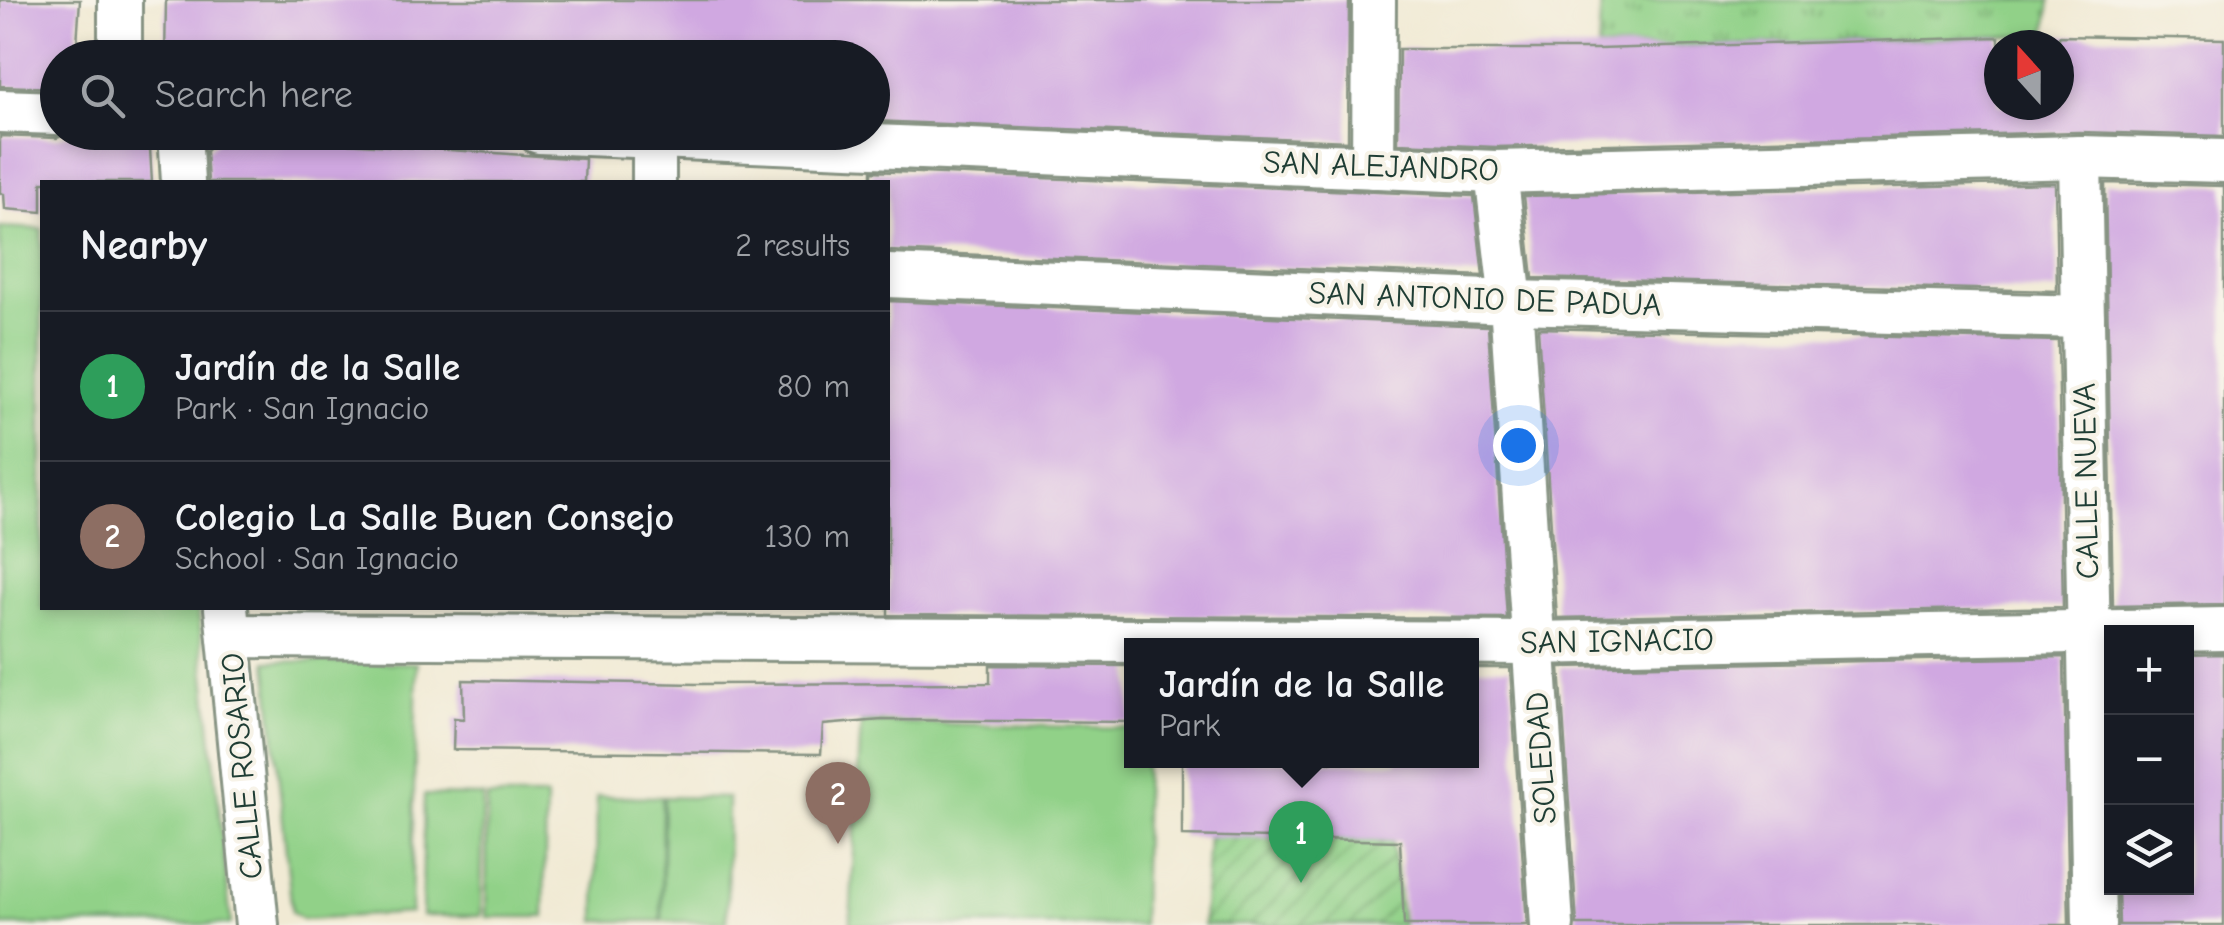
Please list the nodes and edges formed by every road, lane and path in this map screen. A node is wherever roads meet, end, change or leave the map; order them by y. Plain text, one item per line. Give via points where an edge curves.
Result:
1 (120, 0) edge
2 (1374, 0) edge
3 (120, 40) edge
4 (0, 112) edge
5 (40, 113) edge
6 (890, 147) edge
7 (181, 150) edge
8 (654, 150) edge
9 (2080, 157) junction
10 (2224, 161) edge
11 (1373, 166) junction
12 (1496, 172) junction
13 (183, 180) edge
14 (654, 180) edge
15 (890, 276) edge
16 (1510, 302) junction
17 (2083, 317) junction
18 (228, 622) edge
19 (416, 622) edge
20 (614, 622) edge
21 (2224, 629) edge
22 (2090, 632) junction
23 (1315, 638) edge
24 (1479, 642) edge
25 (1534, 643) junction
26 (257, 925) edge
27 (1552, 925) edge
28 (2094, 925) edge

1 - 3 street
2 - 11 street
4 - 5 street
6 - 11 street, SAN ALEJANDRO
7 - 13 street
8 - 14 street
9 - 10 street, SAN ALEJANDRO
9 - 12 street, SAN ALEJANDRO
9 - 17 street, CALLE NUEVA
11 - 12 street, SAN ALEJANDRO
12 - 16 street, SOLEDAD
15 - 16 street, SAN ANTONIO DE PADUA
16 - 17 street, SAN ANTONIO DE PADUA
16 - 25 street, SOLEDAD
17 - 22 street, CALLE NUEVA
18 - 19 street, SAN IGNACIO
18 - 26 street, CALLE ROSARIO
19 - 20 street, SAN IGNACIO
20 - 23 street, SAN IGNACIO
21 - 22 street, SAN IGNACIO
22 - 25 street, SAN IGNACIO
22 - 28 street, CALLE NUEVA
24 - 25 street, SAN IGNACIO
25 - 27 street, SOLEDAD

